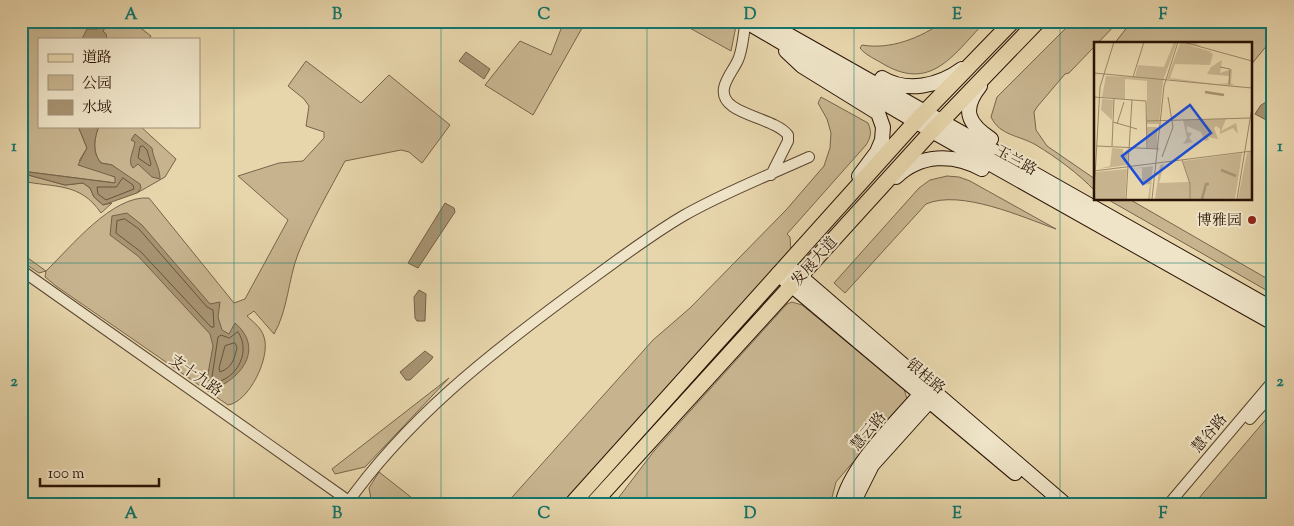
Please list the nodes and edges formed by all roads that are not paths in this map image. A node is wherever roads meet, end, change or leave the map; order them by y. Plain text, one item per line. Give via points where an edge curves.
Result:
1 (1013, 21) edge
2 (1038, 21) edge
3 (745, 22) edge
4 (770, 28) edge
5 (989, 46) junction
6 (1000, 61) junction
7 (921, 116) junction
8 (938, 126) junction
9 (809, 157) dead end
10 (771, 175) junction
11 (1084, 209) junction
12 (821, 227) junction
13 (835, 238) junction
14 (782, 269) junction
15 (21, 270) edge
16 (796, 281) junction
17 (1273, 309) edge
18 (1273, 323) edge
19 (1273, 381) edge
20 (929, 393) junction
21 (1273, 393) edge
22 (349, 503) edge
23 (571, 505) edge
24 (592, 505) edge
25 (842, 505) edge
26 (852, 505) edge
27 (1052, 505) edge
28 (1066, 505) edge
29 (1168, 505) edge
30 (1176, 505) edge

1 - 5 main road, 发展大道
2 - 6 main road, 发展大道
3 - 4 street, 玉兰路
3 - 10 street via 739,58 724,87 724,96 731,106 780,127 788,135
4 - 5 street via 815,40 891,84 913,87 946,79
4 - 7 street, 玉兰路
4 - 12 street via 802,66 878,113 881,118 882,140 877,152
5 - 7 main road, 发展大道
6 - 8 main road, 发展大道
6 - 11 street via 975,92 970,102 969,119 982,133 1044,171
7 - 8 street, 玉兰路
7 - 12 main road, 发展大道
8 - 11 street, 玉兰路
8 - 13 main road, 发展大道
9 - 10 street
10 - 22 street via 682,216 516,335 417,420 370,472
11 - 13 street via 1033,197 970,162 935,158 906,168
11 - 17 street, 玉兰路
11 - 18 street, 玉兰路
12 - 14 main road, 发展大道
13 - 16 main road, 发展大道
14 - 16 street, 银桂路
14 - 23 main road, 发展大道
15 - 22 street, 支十九路
16 - 20 street, 银桂路
16 - 24 main road, 发展大道
19 - 29 street, 慧谷路
20 - 25 street, 慧云路 via 860,466 850,481
20 - 26 street, 慧云路 via 872,465
20 - 27 street, 银桂路
20 - 28 street, 银桂路
21 - 30 street, 慧谷路

